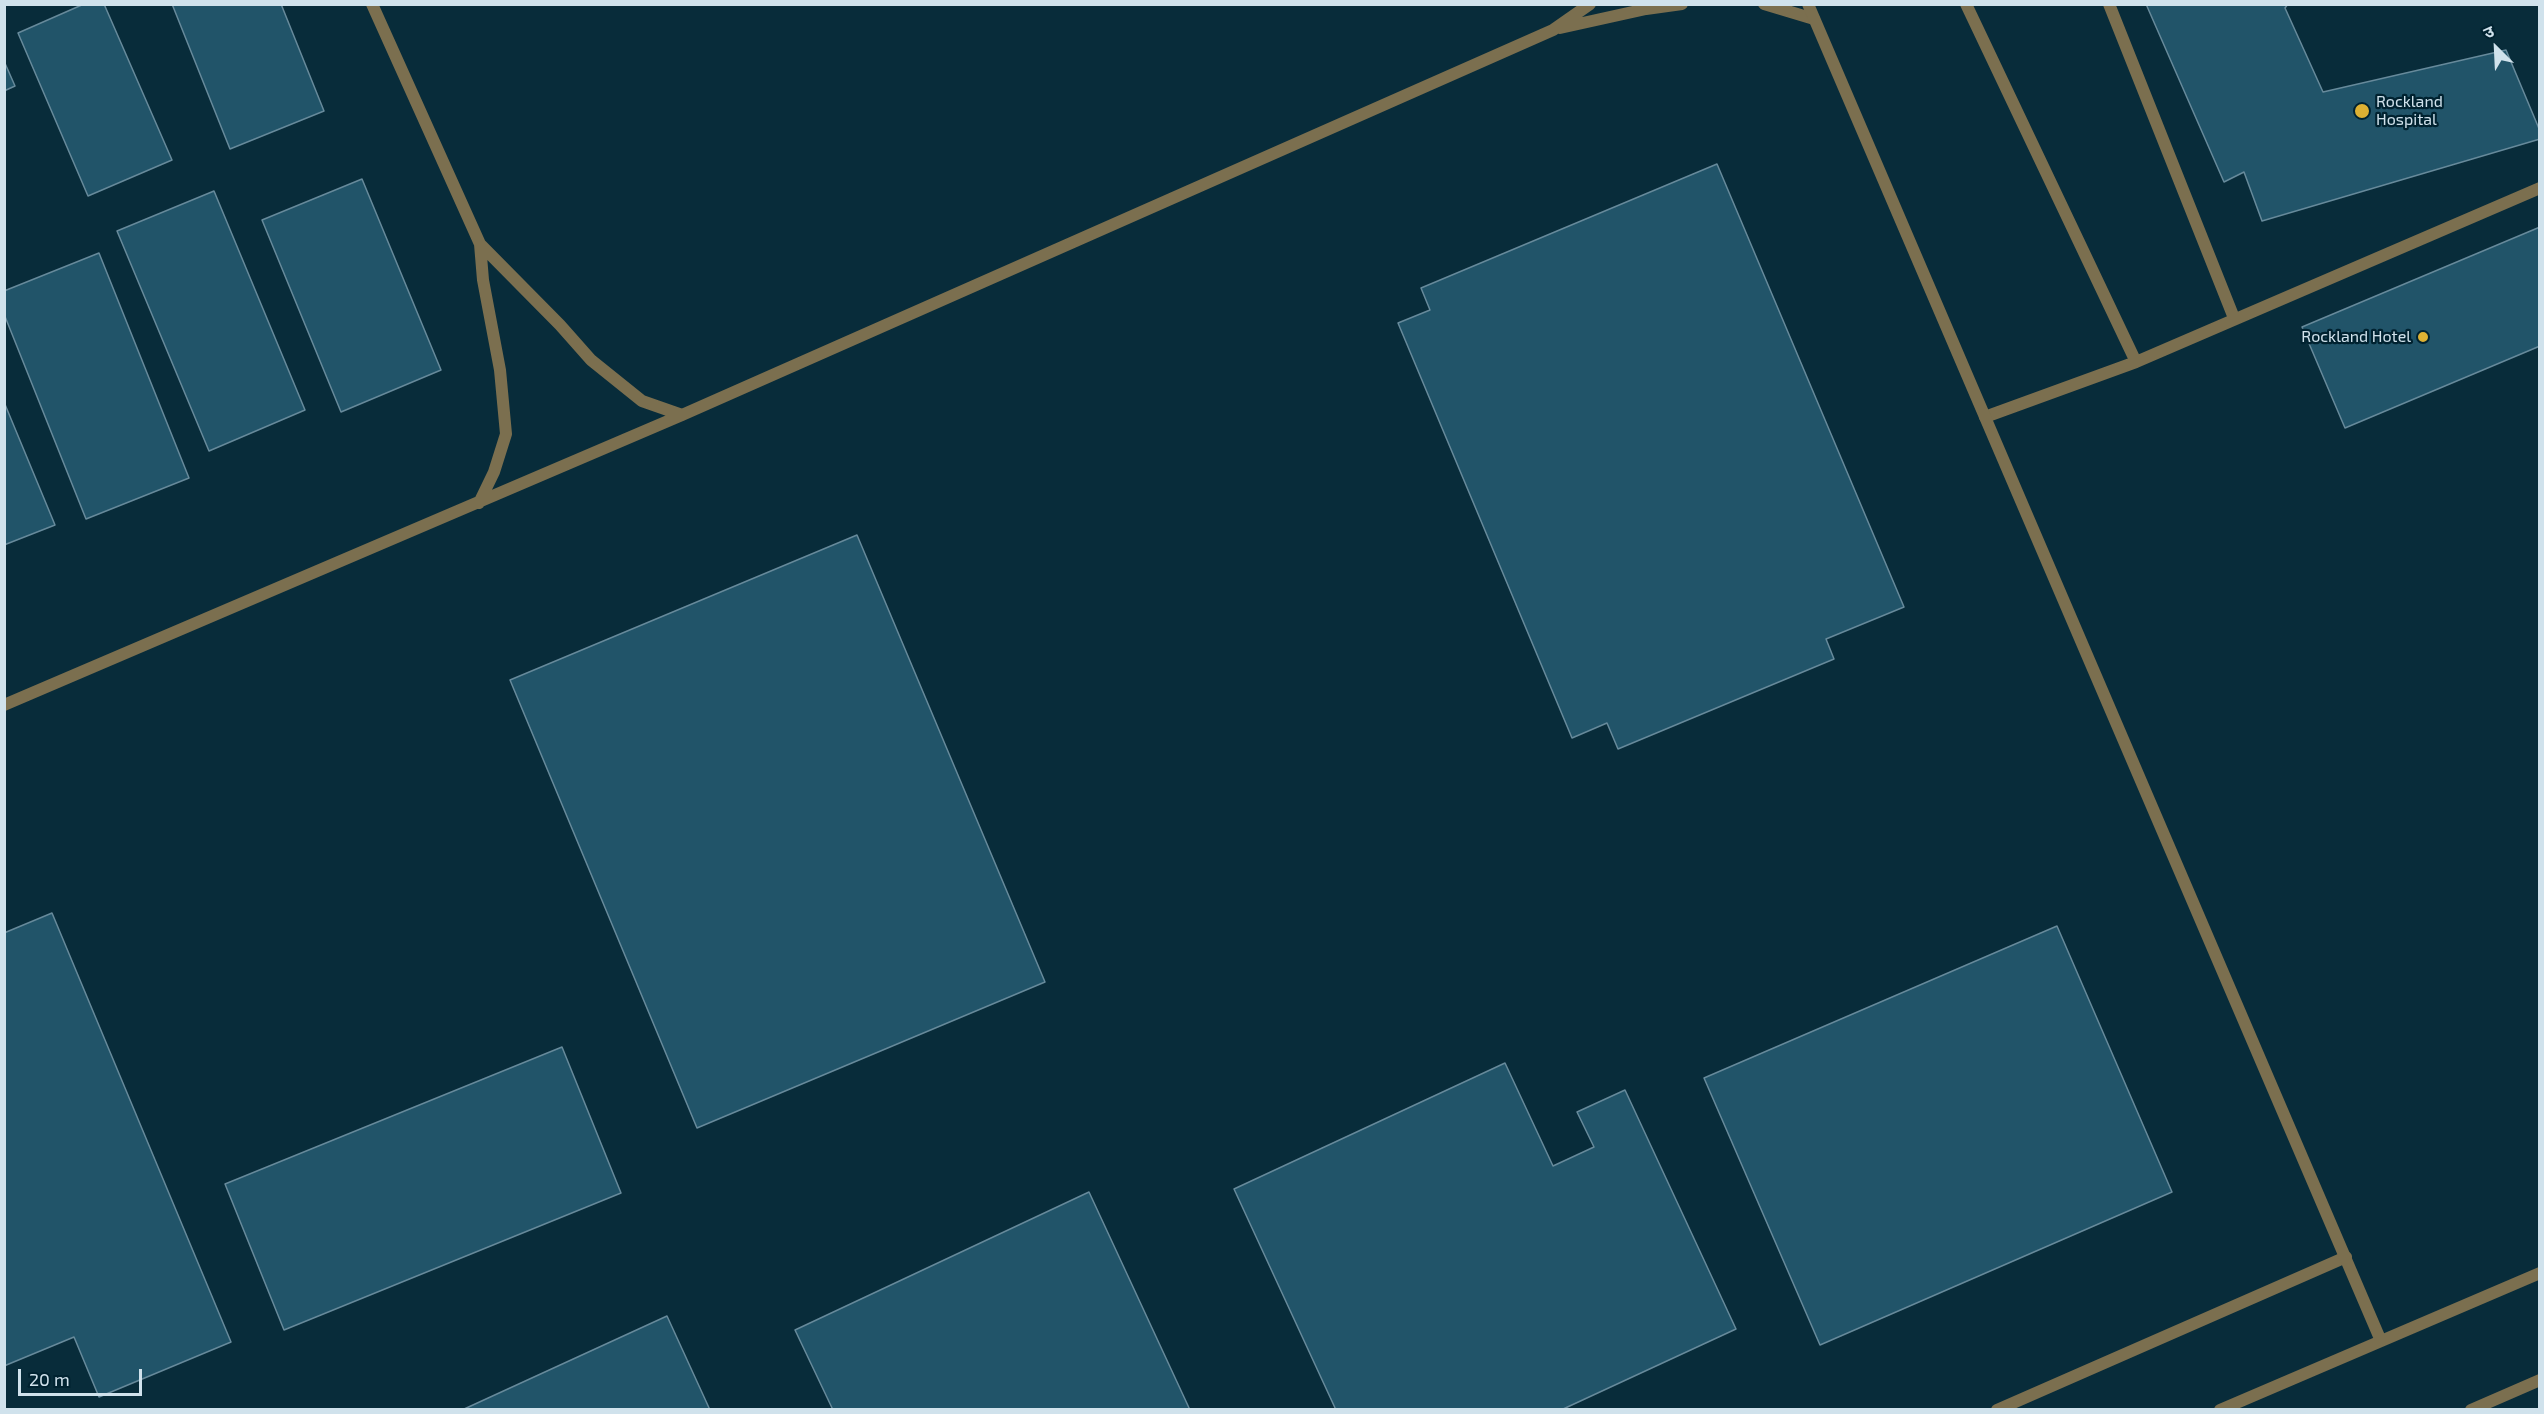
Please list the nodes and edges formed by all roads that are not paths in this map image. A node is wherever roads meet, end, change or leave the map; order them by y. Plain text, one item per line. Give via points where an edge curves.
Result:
1 (372, 4) edge
2 (1590, 4) edge
3 (1682, 4) edge
4 (1764, 4) edge
5 (1808, 4) edge
6 (1966, 4) edge
7 (2109, 4) edge
8 (1814, 19) junction
9 (1553, 30) junction
10 (2540, 188) edge
11 (480, 244) junction
12 (2234, 318) junction
13 (2136, 362) junction
14 (682, 415) junction
15 (1985, 417) junction
16 (479, 503) junction
17 (4, 705) edge
18 (2346, 1257) junction
19 (2540, 1273) edge
20 (2381, 1341) junction
21 (2540, 1380) edge
22 (1997, 1410) edge
23 (2220, 1410) edge
24 (2471, 1410) edge

1 - 11 street
2 - 9 street
3 - 9 street
4 - 8 street
5 - 8 street
6 - 13 street
7 - 12 street
8 - 15 street
9 - 14 street
10 - 12 street
11 - 14 street via 591,360 642,401
11 - 16 street via 506,434
12 - 13 street
13 - 15 street
14 - 16 street
15 - 18 street
16 - 17 street
18 - 20 street
18 - 22 street
19 - 20 street
20 - 23 street
21 - 24 street

